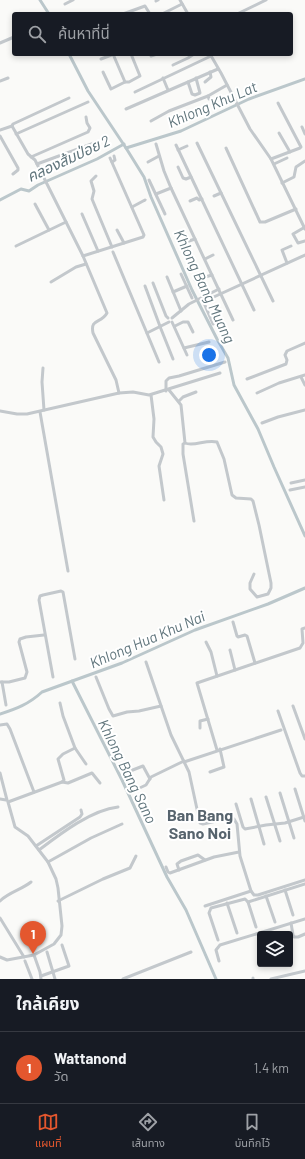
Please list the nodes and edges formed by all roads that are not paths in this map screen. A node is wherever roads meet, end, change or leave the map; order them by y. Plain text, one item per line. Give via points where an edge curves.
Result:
1 (73, 0) edge
2 (180, 0) edge
3 (266, 0) edge
4 (64, 4) dead end
5 (182, 4) junction
6 (128, 12) edge
7 (149, 12) edge
8 (166, 12) edge
9 (187, 12) edge
10 (241, 12) edge
11 (12, 38) edge
12 (0, 43) edge
13 (109, 56) edge
14 (114, 56) edge
15 (132, 56) edge
16 (191, 56) edge
17 (208, 56) edge
18 (211, 56) edge
19 (101, 60) dead end
20 (173, 65) dead end
21 (218, 69) junction
22 (103, 72) dead end
23 (210, 72) junction
24 (8, 78) dead end
25 (163, 78) junction
26 (196, 78) junction
27 (0, 81) edge
28 (125, 82) junction
29 (198, 82) junction
30 (205, 82) dead end
31 (189, 83) junction
32 (227, 85) junction
33 (168, 90) junction
34 (135, 92) dead end
35 (69, 98) dead end
36 (88, 102) dead end
37 (278, 103) dead end
38 (126, 109) dead end
39 (86, 117) dead end
40 (151, 121) dead end
41 (12, 126) junction
42 (0, 130) edge
43 (279, 132) dead end
44 (16, 134) junction
45 (0, 136) edge
46 (97, 142) dead end
47 (183, 142) dead end
48 (197, 143) dead end
49 (156, 144) dead end
50 (176, 145) dead end
51 (226, 148) dead end
52 (178, 150) junction
53 (290, 152) junction
54 (159, 156) junction
55 (31, 157) junction
56 (112, 157) dead end
57 (287, 158) dead end
58 (271, 159) junction
59 (305, 161) edge
60 (148, 162) dead end
61 (37, 164) junction
62 (274, 164) junction
63 (178, 167) dead end
64 (13, 174) dead end
65 (96, 176) dead end
66 (191, 177) junction
67 (149, 180) dead end
68 (282, 183) junction
69 (171, 188) junction
70 (221, 193) junction
71 (156, 194) junction
72 (214, 196) dead end
73 (202, 199) junction
74 (145, 200) dead end
75 (190, 201) dead end
76 (35, 204) dead end
77 (132, 206) junction
78 (296, 209) junction
79 (82, 214) dead end
80 (165, 214) dead end
81 (66, 222) junction
82 (305, 228) edge
83 (49, 230) junction
84 (117, 230) dead end
85 (195, 239) junction
86 (305, 241) edge
87 (186, 242) dead end
88 (124, 243) junction
89 (16, 246) dead end
90 (291, 246) dead end
91 (112, 247) junction
92 (98, 251) junction
93 (113, 252) dead end
94 (305, 255) edge
95 (83, 256) junction
96 (213, 256) dead end
97 (205, 259) junction
98 (287, 263) junction
99 (86, 264) junction
100 (181, 274) dead end
101 (212, 275) junction
102 (260, 276) junction
103 (167, 278) dead end
104 (195, 280) dead end
105 (51, 282) dead end
106 (153, 283) dead end
107 (242, 284) junction
108 (145, 286) dead end
109 (187, 286) junction
110 (218, 289) junction
111 (173, 292) junction
112 (221, 294) junction
113 (192, 298) dead end
114 (272, 301) dead end
115 (254, 310) dead end
116 (181, 311) junction
117 (170, 320) junction
118 (234, 320) dead end
119 (213, 324) dead end
120 (175, 326) junction
121 (160, 327) junction
122 (147, 332) junction
123 (193, 332) dead end
124 (209, 342) dead end
125 (305, 343) edge
126 (184, 348) junction
127 (187, 355) dead end
128 (173, 359) dead end
129 (159, 362) dead end
130 (225, 362) dead end
131 (43, 368) dead end
132 (220, 373) dead end
133 (303, 376) edge
134 (247, 379) dead end
135 (305, 385) edge
136 (167, 390) junction
137 (196, 392) dead end
138 (119, 393) junction
139 (257, 393) dead end
140 (150, 395) junction
141 (179, 401) junction
142 (44, 410) junction
143 (305, 410) edge
144 (0, 411) edge
145 (40, 412) junction
146 (262, 423) dead end
147 (184, 443) junction
148 (305, 480) edge
149 (292, 483) dead end
150 (305, 487) edge
151 (290, 490) dead end
152 (164, 500) dead end
153 (194, 521) dead end
154 (68, 571) dead end
155 (254, 574) dead end
156 (233, 622) dead end
157 (305, 628) edge
158 (44, 635) junction
159 (206, 642) dead end
160 (230, 650) dead end
161 (75, 659) dead end
162 (146, 662) dead end
163 (255, 663) junction
164 (235, 670) junction
165 (217, 676) junction
166 (54, 677) dead end
167 (96, 677) dead end
168 (1, 682) edge
169 (60, 703) dead end
170 (6, 705) dead end
171 (161, 706) junction
172 (293, 706) dead end
173 (278, 711) dead end
174 (208, 719) junction
175 (0, 725) edge
176 (200, 728) dead end
177 (281, 730) dead end
178 (305, 738) edge
179 (75, 748) junction
180 (218, 750) junction
181 (184, 761) junction
182 (86, 764) dead end
183 (210, 772) dead end
184 (125, 773) dead end
185 (0, 774) edge
186 (305, 776) edge
187 (150, 779) junction
188 (62, 782) junction
189 (100, 783) dead end
190 (295, 789) dead end
191 (34, 792) junction
192 (131, 792) dead end
193 (280, 793) dead end
194 (266, 797) dead end
195 (0, 799) edge
196 (250, 799) dead end
197 (7, 801) junction
198 (236, 804) dead end
199 (118, 808) dead end
200 (81, 810) dead end
201 (304, 820) edge
202 (289, 822) junction
203 (122, 824) dead end
204 (274, 824) junction
205 (259, 826) junction
206 (294, 838) dead end
207 (280, 841) dead end
208 (264, 844) dead end
209 (36, 846) junction
210 (39, 850) junction
211 (239, 852) junction
212 (136, 856) dead end
213 (205, 860) junction
214 (48, 862) junction
215 (166, 867) dead end
216 (179, 870) junction
217 (305, 880) edge
218 (32, 882) dead end
219 (304, 884) edge
220 (285, 890) junction
221 (305, 890) edge
222 (251, 891) junction
223 (266, 896) junction
224 (0, 901) edge
225 (58, 901) junction
226 (248, 902) junction
227 (227, 903) junction
228 (205, 906) dead end
229 (293, 915) dead end
230 (0, 918) edge
231 (305, 919) edge
232 (275, 922) dead end
233 (291, 923) junction
234 (256, 926) dead end
235 (237, 933) dead end
236 (305, 934) edge
237 (218, 940) dead end
238 (62, 945) dead end
239 (47, 952) dead end
240 (191, 952) dead end
241 (34, 955) junction
242 (0, 957) edge
243 (24, 959) junction
244 (219, 961) dead end
245 (70, 966) junction
246 (53, 972) junction
247 (71, 972) dead end
248 (305, 972) edge
249 (41, 977) edge
250 (55, 978) edge
251 (32, 979) edge
252 (123, 979) edge
253 (271, 979) edge
254 (277, 979) edge

1 - 4 street
2 - 5 street
3 - 10 street
5 - 8 street
5 - 9 street
6 - 7 street via 145,6
11 - 12 street
13 - 19 street
14 - 28 street
15 - 28 street via 140,76
16 - 20 street
17 - 25 street
18 - 21 street
21 - 23 street
21 - 32 street
22 - 28 street via 111,89
23 - 26 street
23 - 30 street via 211,77
24 - 27 street
25 - 33 street
25 - 34 street
26 - 29 street
26 - 31 street
29 - 31 street
29 - 31 street via 200,93 195,95 192,94
31 - 33 street
32 - 40 street via 208,97 169,111
32 - 58 street via 250,129
33 - 38 street
35 - 41 street
36 - 44 street
37 - 53 street via 301,147
39 - 55 street via 90,128 88,132
41 - 42 street
41 - 44 street
43 - 53 street
44 - 55 street
45 - 64 street via 18,168
46 - 61 street
47 - 52 street via 185,147
48 - 70 street
49 - 54 street
50 - 52 street
51 - 78 street via 260,222
52 - 66 street
53 - 58 street
54 - 60 street
54 - 69 street
55 - 61 street
56 - 77 street
57 - 62 street
58 - 62 street
59 - 68 street via 296,167 294,177
61 - 81 street
62 - 68 street
63 - 66 street via 183,178
65 - 91 street via 91,181 94,191 92,199
66 - 73 street
67 - 71 street
68 - 78 street
69 - 71 street
69 - 85 street
70 - 72 street
70 - 102 street
71 - 80 street
73 - 75 street
73 - 107 street
74 - 77 street
76 - 83 street
77 - 88 street via 144,235
78 - 82 street
79 - 92 street
81 - 83 street
81 - 95 street
82 - 86 street via 293,234 298,243
83 - 89 street
84 - 88 street
85 - 87 street
85 - 97 street
88 - 91 street
90 - 98 street via 282,250
91 - 92 street
92 - 95 street
93 - 122 street
94 - 98 street
95 - 99 street
96 - 97 street
97 - 101 street
98 - 102 street
99 - 105 street
99 - 138 street via 107,314 94,323 93,333 116,380
100 - 109 street
101 - 104 street
101 - 110 street
102 - 107 street
102 - 114 street
103 - 111 street
106 - 117 street
107 - 112 street
107 - 115 street
108 - 121 street
109 - 111 street
109 - 113 street
110 - 112 street
110 - 116 street via 192,302
111 - 116 street
112 - 118 street
112 - 119 street via 204,302
116 - 117 street
117 - 120 street
117 - 121 street
120 - 123 street via 188,322
120 - 126 street
121 - 122 street
121 - 128 street
122 - 129 street
124 - 126 street
125 - 134 street via 287,351 286,364
126 - 127 street
130 - 136 street via 169,378 166,381
131 - 142 street
132 - 136 street
133 - 135 street
133 - 139 street
136 - 140 street
136 - 141 street
137 - 141 street
138 - 140 street
138 - 142 street
140 - 152 street via 154,419 153,437 163,451 159,466
141 - 147 street
142 - 145 street
143 - 146 street
144 - 145 street via 21,414
145 - 154 street
147 - 153 street via 183,454
147 - 155 street via 217,442 224,459 232,496 251,498 253,501 271,583 268,594 257,597 250,589
148 - 149 street
150 - 151 street
156 - 163 street via 238,637 247,636
157 - 163 street via 302,629 303,643 300,648
158 - 161 street via 39,598 61,591
158 - 166 street
158 - 168 street via 20,639 27,676 22,680
159 - 165 street
160 - 164 street
162 - 171 street
163 - 164 street
164 - 165 street
165 - 174 street via 197,683
167 - 171 street via 113,716
168 - 170 street
169 - 179 street
171 - 181 street via 173,740
172 - 178 street
173 - 186 street via 301,775
174 - 176 street via 200,721
174 - 180 street
175 - 191 street via 8,724
177 - 180 street
179 - 182 street
179 - 188 street via 58,758 64,778
180 - 181 street
180 - 183 street via 224,767
181 - 187 street
181 - 211 street via 189,772 200,823 234,819 237,824
184 - 187 street via 143,766
185 - 197 street
187 - 192 street via 146,785
188 - 189 street via 68,783 92,773
188 - 191 street
190 - 201 street
191 - 197 street
193 - 202 street
194 - 204 street
195 - 197 street
196 - 205 street
197 - 209 street via 15,827 26,834
198 - 205 street via 244,828
199 - 210 street via 108,809 87,818
200 - 209 street via 80,817
201 - 202 street
202 - 204 street
202 - 206 street
203 - 214 street
204 - 205 street
204 - 207 street
205 - 208 street
209 - 210 street
210 - 214 street
211 - 213 street
211 - 222 street
212 - 225 street via 130,868
213 - 216 street
213 - 216 street via 198,855 181,861 178,864
214 - 225 street via 56,879
215 - 216 street via 169,873
217 - 222 street via 256,895
218 - 224 street
219 - 220 street
219 - 221 street
220 - 223 street
220 - 229 street
222 - 228 street
223 - 226 street
223 - 232 street
225 - 241 street via 61,935 57,942
226 - 227 street via 244,898
226 - 234 street
227 - 235 street
227 - 237 street via 209,911
230 - 243 street
231 - 233 street
233 - 236 street via 293,936
233 - 244 street via 220,945 216,950
238 - 245 street
239 - 246 street
240 - 252 street
241 - 243 street
241 - 249 street
242 - 243 street via 7,960
243 - 251 street
245 - 246 street
245 - 247 street
246 - 249 street
246 - 250 street
248 - 253 street
248 - 254 street

